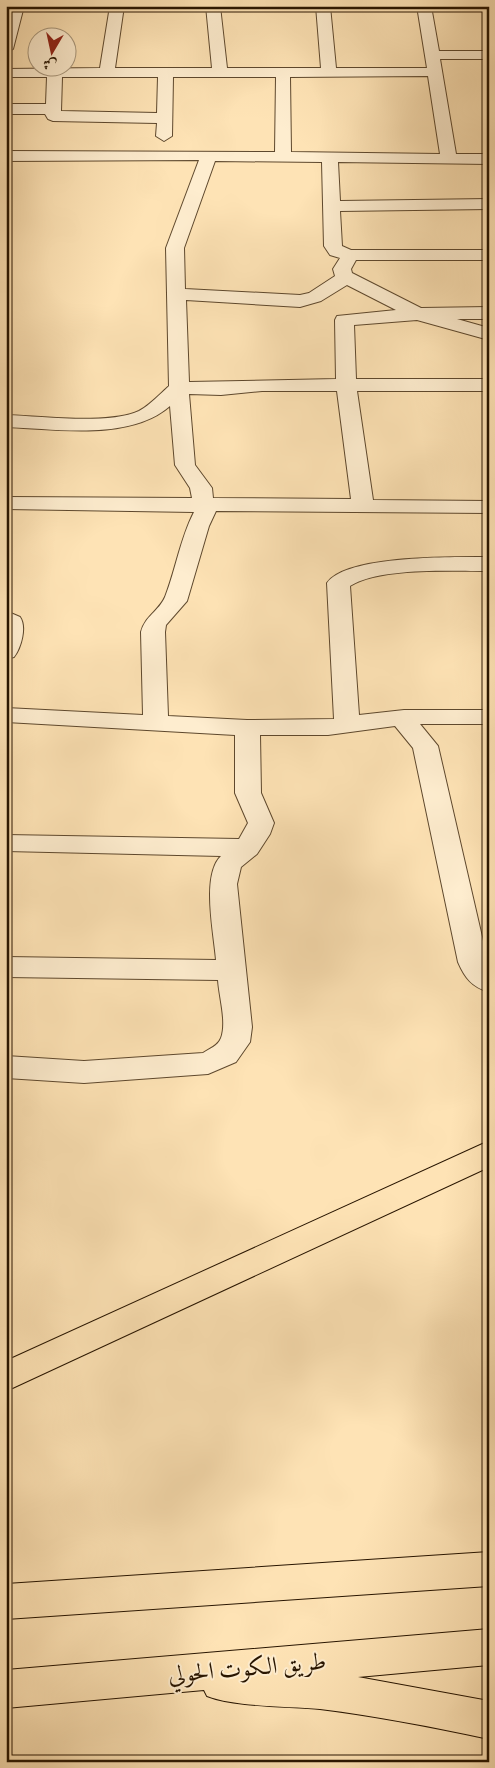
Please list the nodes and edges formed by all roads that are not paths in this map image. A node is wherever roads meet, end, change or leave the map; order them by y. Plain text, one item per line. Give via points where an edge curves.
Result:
1 (17, 6) edge
2 (117, 6) edge
3 (213, 6) edge
4 (323, 6) edge
5 (424, 6) edge
6 (6, 50) edge
7 (432, 55) junction
8 (489, 55) edge
9 (107, 72) junction
10 (166, 72) junction
11 (220, 72) junction
12 (283, 72) junction
13 (329, 72) junction
14 (434, 72) junction
15 (6, 73) edge
16 (28, 73) edge
17 (78, 73) edge
18 (55, 78) edge
19 (6, 109) edge
20 (52, 109) junction
21 (165, 118) junction
22 (162, 155) junction
23 (6, 156) edge
24 (209, 156) junction
25 (283, 156) junction
26 (330, 157) junction
27 (449, 159) junction
28 (489, 159) edge
29 (489, 204) edge
30 (332, 206) junction
31 (350, 255) junction
32 (489, 255) edge
33 (346, 277) junction
34 (176, 294) junction
35 (489, 313) edge
36 (418, 314) junction
37 (489, 334) edge
38 (346, 385) junction
39 (489, 385) edge
40 (179, 388) junction
41 (6, 421) edge
42 (6, 503) edge
43 (204, 505) junction
44 (363, 506) junction
45 (489, 507) edge
46 (489, 564) edge
47 (6, 618) edge
48 (6, 652) edge
49 (6, 715) edge
50 (404, 717) junction
51 (489, 717) edge
52 (156, 723) junction
53 (347, 726) junction
54 (247, 728) junction
55 (6, 843) edge
56 (247, 848) junction
57 (6, 967) edge
58 (232, 970) junction
59 (489, 982) edge
60 (6, 1067) edge
61 (489, 1153) edge
62 (6, 1377) edge
63 (489, 1569) edge
64 (6, 1602) edge
65 (489, 1647) edge
66 (12, 1688) edge
67 (489, 1720) edge

1 - 6 street
2 - 9 street
3 - 11 street
4 - 13 street
5 - 7 street
7 - 8 street
7 - 14 street
9 - 10 street
9 - 17 street
10 - 11 street
10 - 21 street
11 - 12 street
12 - 13 street
12 - 25 street
13 - 14 street
14 - 27 street
15 - 16 street
18 - 20 street
19 - 20 street
20 - 21 street via 53,116 62,118
21 - 22 street
22 - 23 street
22 - 24 street
24 - 25 street
24 - 34 street via 175,248
25 - 26 street
26 - 27 street
26 - 30 street
27 - 28 street
29 - 30 street
30 - 31 street via 333,246 336,251
31 - 32 street
31 - 33 street via 342,269
33 - 34 street via 315,298 300,301
33 - 36 street
34 - 40 street
35 - 36 street
36 - 37 street
36 - 38 street via 344,320
38 - 39 street
38 - 40 street
38 - 44 street
40 - 41 street via 145,415 129,420 78,424
40 - 43 street via 185,465 201,488
42 - 43 street
43 - 44 street
43 - 52 street via 175,601 155,623 153,632
44 - 45 street
46 - 53 street via 367,571 343,577 338,583
47 - 48 street via 12,626
49 - 52 street
50 - 51 street
50 - 53 street
50 - 59 street via 425,746 472,962 478,974
52 - 54 street
53 - 54 street
54 - 56 street via 248,793 261,823
55 - 56 street
56 - 58 street via 228,864 224,873
57 - 58 street
58 - 60 street via 237,1027 235,1042 225,1054 208,1063 84,1072
61 - 62 highway
63 - 64 highway
65 - 66 highway, طريق الكوت الحولي
66 - 67 highway via 162,1681 239,1684 393,1701

